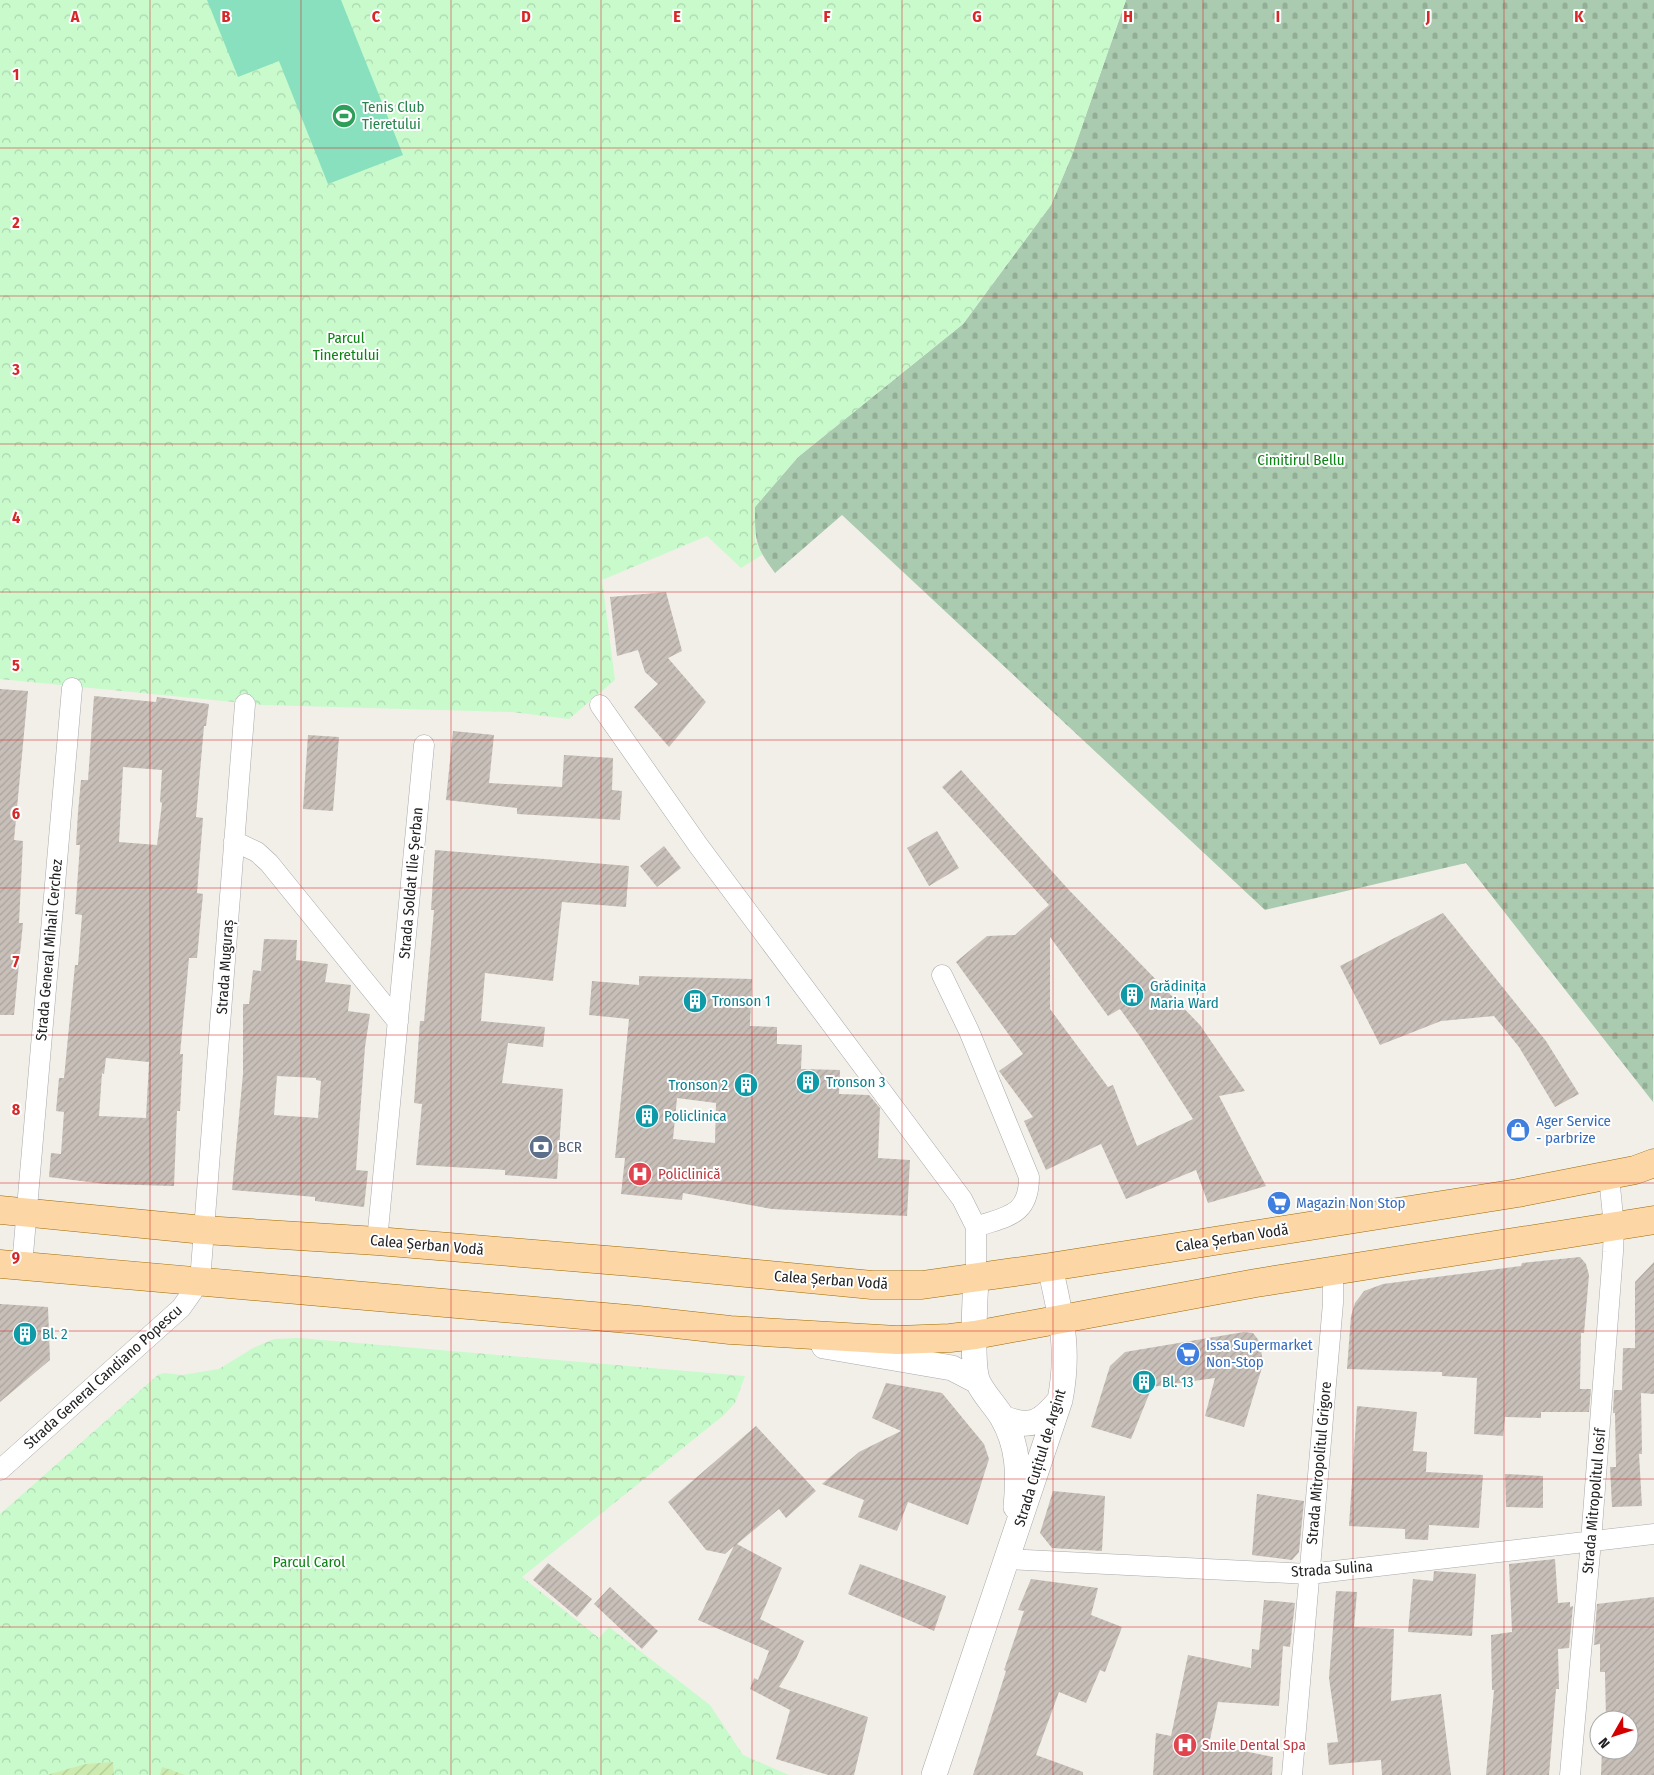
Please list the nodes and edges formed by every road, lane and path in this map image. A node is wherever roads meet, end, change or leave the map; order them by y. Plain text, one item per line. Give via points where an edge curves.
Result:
1 (72, 688) dead end
2 (245, 704) dead end
3 (600, 705) dead end
4 (424, 745) dead end
5 (234, 841) junction
6 (942, 975) dead end
7 (398, 1022) junction
8 (1654, 1163) edge
9 (1609, 1176) junction
10 (13, 1212) edge
11 (1654, 1220) edge
12 (976, 1227) junction
13 (1614, 1227) junction
14 (204, 1230) junction
15 (377, 1240) junction
16 (11, 1265) edge
17 (1050, 1268) junction
18 (1333, 1270) junction
19 (976, 1278) junction
20 (200, 1281) junction
21 (1062, 1320) junction
22 (730, 1330) junction
23 (974, 1335) junction
24 (978, 1381) junction
25 (1060, 1400) junction
26 (1003, 1418) junction
27 (0, 1470) edge
28 (1654, 1534) edge
29 (1591, 1541) junction
30 (1008, 1559) junction
31 (1309, 1574) junction
32 (934, 1775) edge
33 (1292, 1775) edge
34 (1570, 1775) edge

1 - 10 street, Strada General Mihail Cerchez
2 - 5 street, Strada Muguraș
3 - 12 street via 768,939 946,1175
4 - 7 street, Strada Soldat Ilie Șerban
5 - 7 street via 257,852 270,863
5 - 14 street, Strada Muguraș
6 - 12 street via 969,1032 1028,1177 1029,1193 1023,1205 1010,1215
7 - 15 street, Strada Soldat Ilie Șerban
8 - 9 main road, Calea Șerban Vodă
9 - 13 street, Strada Mitropolitul Iosif
9 - 17 main road, Calea Șerban Vodă
10 - 14 main road, Calea Șerban Vodă
10 - 16 street, Strada General Mihail Cerchez
11 - 13 main road
12 - 19 street
13 - 18 main road
13 - 29 street, Strada Mitropolitul Iosif
14 - 15 main road, Calea Șerban Vodă
14 - 20 street, Strada Muguraș
15 - 19 main road, Calea Șerban Vodă via 872,1285
16 - 20 main road
17 - 19 main road, Calea Șerban Vodă
17 - 21 street, Strada Cuțitul de Argint
18 - 21 main road
18 - 31 street, Strada Mitropolitul Grigore via 1334,1303
19 - 23 street, Strada Cuțitul de Argint
20 - 22 main road
20 - 27 street, Strada General Candiano Popescu via 181,1308
21 - 23 main road
21 - 25 street, Strada Cuțitul de Argint via 1066,1359
22 - 23 main road via 897,1340
22 - 24 street via 944,1366
23 - 24 street, Strada Cuțitul de Argint
24 - 26 street, Strada Cuțitul de Argint
25 - 26 street via 1045,1416 1030,1424 1018,1424
25 - 30 street, Strada Cuțitul de Argint
26 - 30 street, Strada Cuțitul de Argint via 1014,1445 1019,1478
28 - 29 street, Strada Sulina
29 - 31 street, Strada Sulina
29 - 34 street, Strada Mitropolitul Iosif
30 - 31 street, Strada Sulina
30 - 32 street, Strada Cuțitul de Argint
31 - 33 street, Strada Mitropolitul Grigore

